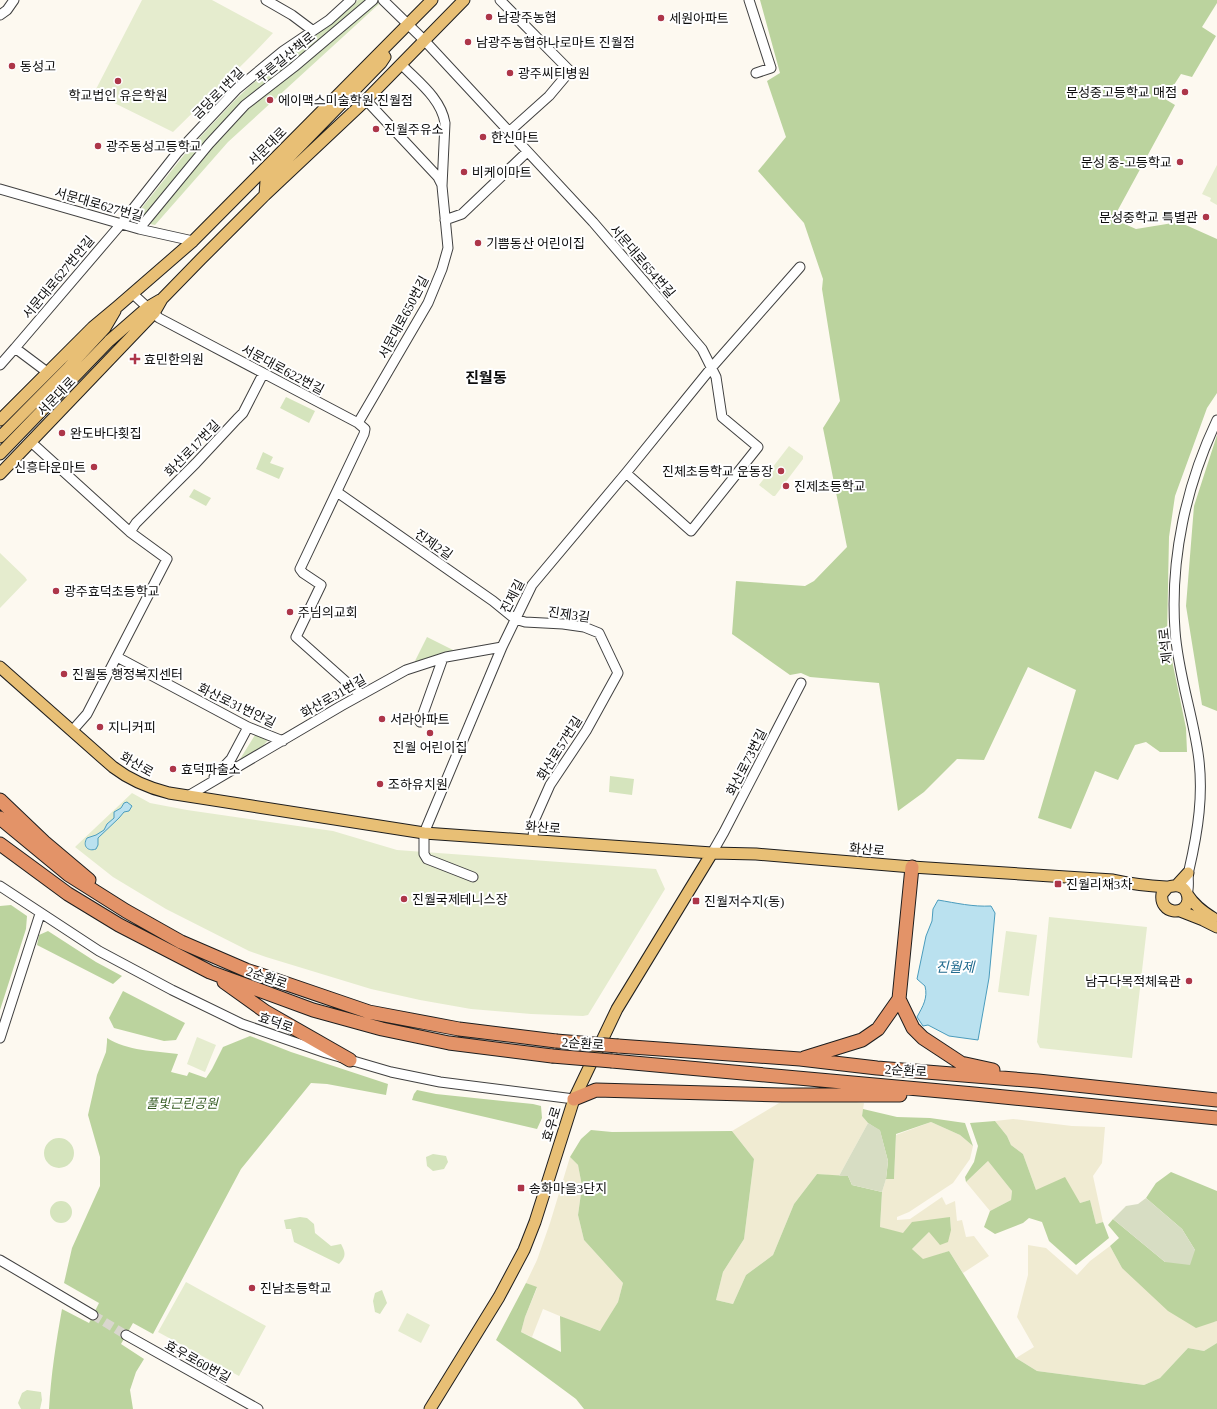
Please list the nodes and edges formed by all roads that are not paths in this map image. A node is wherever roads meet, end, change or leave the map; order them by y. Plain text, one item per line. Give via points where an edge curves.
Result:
1 (14, 0) edge
2 (266, 0) edge
3 (351, 0) edge
4 (373, 0) edge
5 (383, 0) edge
6 (432, 0) edge
7 (464, 0) edge
8 (500, 0) edge
9 (749, 0) edge
10 (0, 15) edge
11 (408, 24) junction
12 (312, 30) junction
13 (424, 40) junction
14 (370, 63) junction
15 (401, 64) junction
16 (756, 73) dead end
17 (366, 100) junction
18 (510, 131) junction
19 (527, 152) junction
20 (442, 186) junction
21 (0, 188) edge
22 (265, 195) junction
23 (445, 220) junction
24 (121, 224) junction
25 (139, 229) junction
26 (193, 241) junction
27 (800, 267) dead end
28 (133, 294) junction
29 (117, 307) junction
30 (151, 310) junction
31 (15, 348) junction
32 (0, 365) edge
33 (712, 367) junction
34 (47, 372) junction
35 (263, 374) junction
36 (0, 420) edge
37 (1217, 420) edge
38 (358, 424) junction
39 (0, 437) edge
40 (31, 442) junction
41 (0, 454) edge
42 (626, 473) junction
43 (0, 474) edge
44 (337, 492) junction
45 (130, 532) junction
46 (515, 619) junction
47 (502, 647) junction
48 (116, 657) junction
49 (443, 658) junction
50 (0, 667) edge
51 (618, 673) joint
52 (801, 683) dead end
53 (361, 695) junction
54 (420, 722) dead end
55 (248, 728) junction
56 (72, 731) junction
57 (283, 741) junction
58 (204, 787) junction
59 (188, 796) junction
60 (0, 800) edge
61 (0, 818) edge
62 (424, 833) junction
63 (533, 840) junction
64 (0, 844) edge
65 (712, 853) junction
66 (912, 867) junction
67 (1188, 873) junction
68 (473, 876) dead end
69 (1130, 884) junction
70 (0, 886) edge
71 (1173, 886) junction
72 (1187, 894) junction
73 (1162, 897) junction
74 (1180, 910) junction
75 (126, 911) junction
76 (40, 914) junction
77 (1217, 920) edge
78 (1217, 927) edge
79 (210, 972) junction
80 (900, 1002) junction
81 (0, 1038) edge
82 (800, 1059) junction
83 (350, 1060) junction
84 (1038, 1081) junction
85 (974, 1094) junction
86 (574, 1099) junction
87 (1217, 1100) edge
88 (1217, 1118) edge
89 (0, 1260) edge
90 (92, 1316) tunnel mouth
91 (126, 1335) tunnel mouth
92 (258, 1409) edge
93 (430, 1409) edge

1 - 10 street
2 - 12 street
3 - 12 street, 금당로1번길 via 329,20
4 - 25 street, 푸른길산책로 via 245,105 209,144
5 - 11 street, 서문대로654번길
6 - 11 main road, 서문대로
7 - 13 main road, 서문대로
8 - 18 street via 570,71 549,96
9 - 16 street via 771,68
11 - 13 street, 서문대로654번길
11 - 14 main road, 서문대로
12 - 24 street, 금당로1번길 via 237,89 177,153
13 - 15 main road, 서문대로
13 - 18 street, 서문대로654번길
14 - 22 main road via 383,54 385,57 266,181
14 - 26 main road, 서문대로
15 - 17 main road, 서문대로
15 - 20 street, 서문대로650번길 via 433,97 442,111 445,123
17 - 20 street via 438,177
17 - 22 main road, 서문대로
18 - 19 street, 서문대로654번길
19 - 23 street via 462,214
19 - 33 street, 서문대로654번길 via 593,222 697,343
20 - 23 street, 서문대로650번길
21 - 24 street, 서문대로627번길
22 - 30 main road, 서문대로
23 - 38 street, 서문대로650번길 via 448,248 428,303
24 - 25 street, 서문대로627번길
24 - 31 street, 서문대로627번안길
25 - 26 street, 서문대로627번길
26 - 28 main road, 서문대로
27 - 33 street, 진제길
28 - 29 main road, 서문대로
28 - 30 street, 서문대로622번길
29 - 34 main road, 서문대로 via 93,326
29 - 39 main road, 서문대로 via 105,328
30 - 35 street, 서문대로622번길 via 158,318
30 - 40 main road, 서문대로
30 - 41 main road, 서문대로 via 109,341
31 - 32 street, 서문대로627번안길
31 - 34 street
33 - 42 street, 진제길
33 - 42 street, 서문대로654번길 via 722,417 758,447 691,531
34 - 36 main road, 서문대로
35 - 38 street, 서문대로622번길
35 - 45 street, 화산로17번길 via 238,419
37 - 67 street, 제석로 via 1201,455 1188,497 1176,576 1175,631 1198,753 1201,789 1199,822
38 - 44 street via 365,429 364,434
40 - 43 main road, 서문대로
40 - 45 street
42 - 46 street, 진제길 via 536,578
44 - 46 street, 진제2길
44 - 53 street via 300,569 321,585 296,637
45 - 48 street via 167,559
46 - 47 street, 진제길
46 - 51 street, 진제3길 via 563,624 599,633
47 - 49 street, 화산로31번길
47 - 62 street, 진제길
48 - 55 street, 화산로31번안길
48 - 56 street via 87,714
49 - 53 street, 화산로31번길 via 406,670
49 - 54 street
50 - 56 main road, 화산로
51 - 63 street, 화산로57번길 via 586,731 550,785 534,821
52 - 65 street, 화산로73번길
53 - 57 street, 화산로31번길
55 - 57 street, 화산로31번안길
55 - 58 street via 231,759
56 - 59 main road, 화산로 via 131,779 159,790
57 - 58 street, 화산로31번길
58 - 59 street, 화산로31번길
59 - 62 main road, 화산로
60 - 75 highway via 44,842
61 - 75 highway, 2순환로 via 69,875
62 - 63 main road, 화산로
62 - 68 street via 424,854 427,859
63 - 65 main road, 화산로
64 - 79 highway, 2순환로 via 68,894 119,925
65 - 66 main road, 화산로 via 771,855
65 - 86 main road, 효우로 via 617,1009
66 - 69 main road, 화산로 via 1113,880
66 - 80 highway
67 - 71 main road
67 - 72 street, 제석로
69 - 71 main road
69 - 73 main road
70 - 76 street, 효덕로
71 - 72 main road via 1181,887
71 - 73 main road via 1164,891
72 - 74 main road via 1186,906
72 - 77 main road via 1194,904
73 - 74 main road via 1167,909
74 - 78 main road
75 - 82 highway, 2순환로, bridge via 181,942 246,970 369,1012 459,1029 556,1041
76 - 81 street
76 - 83 street, 효덕로 via 105,955 242,1024
79 - 83 highway via 266,1012
79 - 85 highway, 2순환로, bridge via 313,1010 382,1029 449,1043 552,1056
80 - 82 highway via 878,1029 862,1040
80 - 84 highway via 913,1028 923,1038 962,1063
82 - 84 highway, 2순환로
83 - 86 street, 효덕로 via 390,1072 440,1082
84 - 87 highway, 2순환로
85 - 86 highway via 782,1095 596,1090
85 - 88 highway, 2순환로
86 - 93 main road, 효우로 via 524,1250 499,1297
89 - 90 street
91 - 92 street, 효우로60번길

